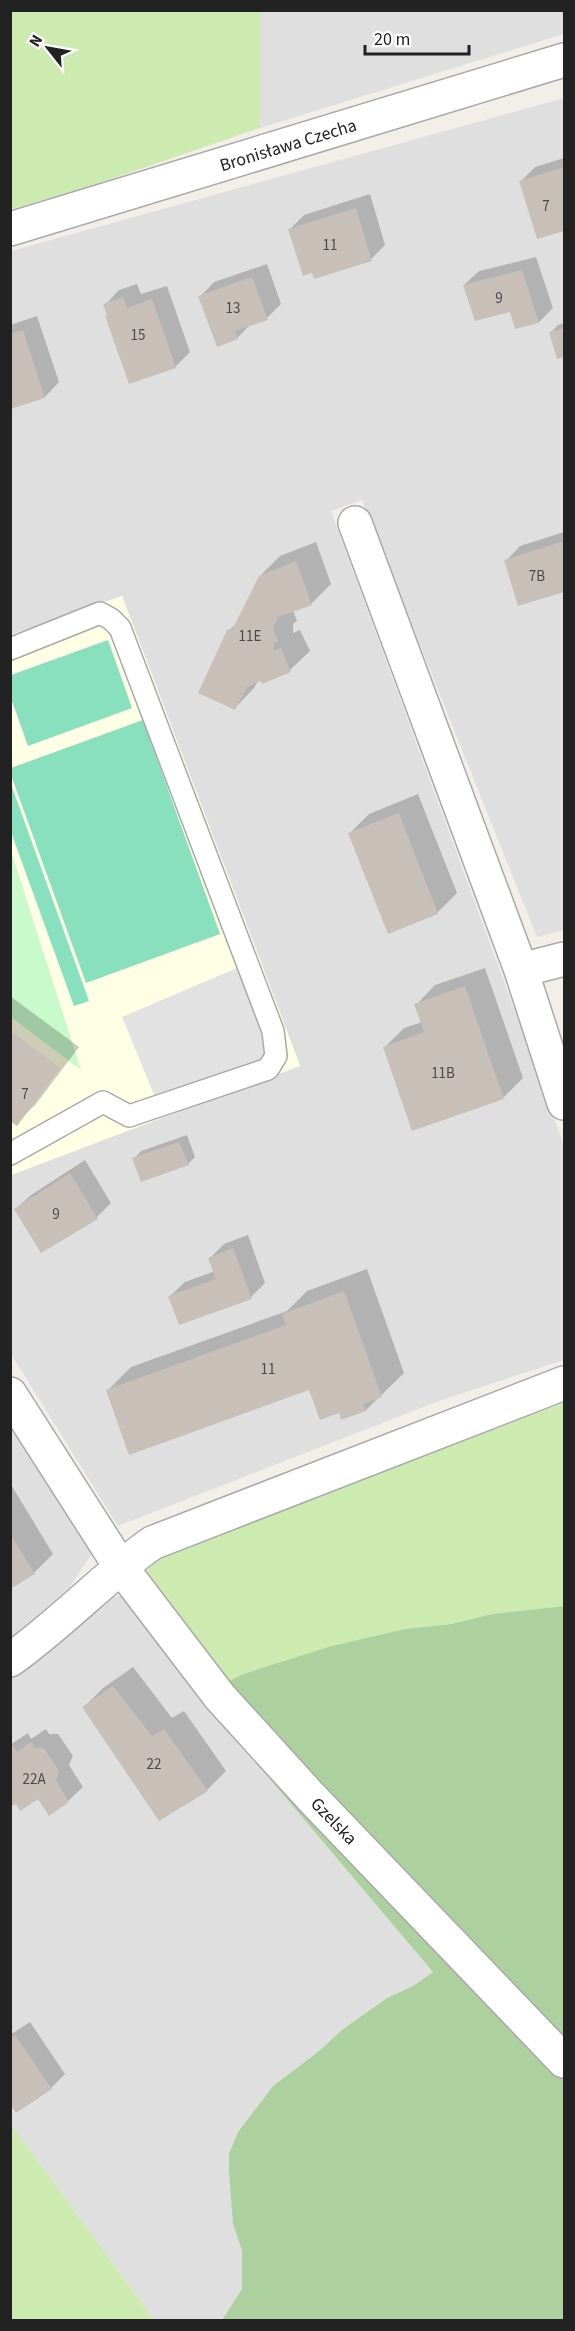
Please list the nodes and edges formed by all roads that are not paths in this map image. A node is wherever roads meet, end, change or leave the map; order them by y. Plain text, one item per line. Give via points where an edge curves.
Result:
1 (564, 60) edge
2 (10, 229) edge
3 (355, 523) dead end
4 (10, 648) edge
5 (564, 959) edge
6 (521, 970) junction
7 (564, 1103) edge
8 (10, 1154) edge
9 (564, 1383) edge
10 (10, 1394) edge
11 (120, 1566) junction
12 (10, 1660) edge
13 (564, 2061) edge

1 - 2 street, Bronisława Czecha
3 - 6 street
4 - 8 lane via 100,613 120,628 273,1031 276,1056 268,1069 129,1116 102,1102
5 - 6 street
6 - 7 street
9 - 11 street via 152,1543
10 - 11 street, Gzelska
11 - 12 street via 42,1637
11 - 13 street, Gzelska via 220,1697

